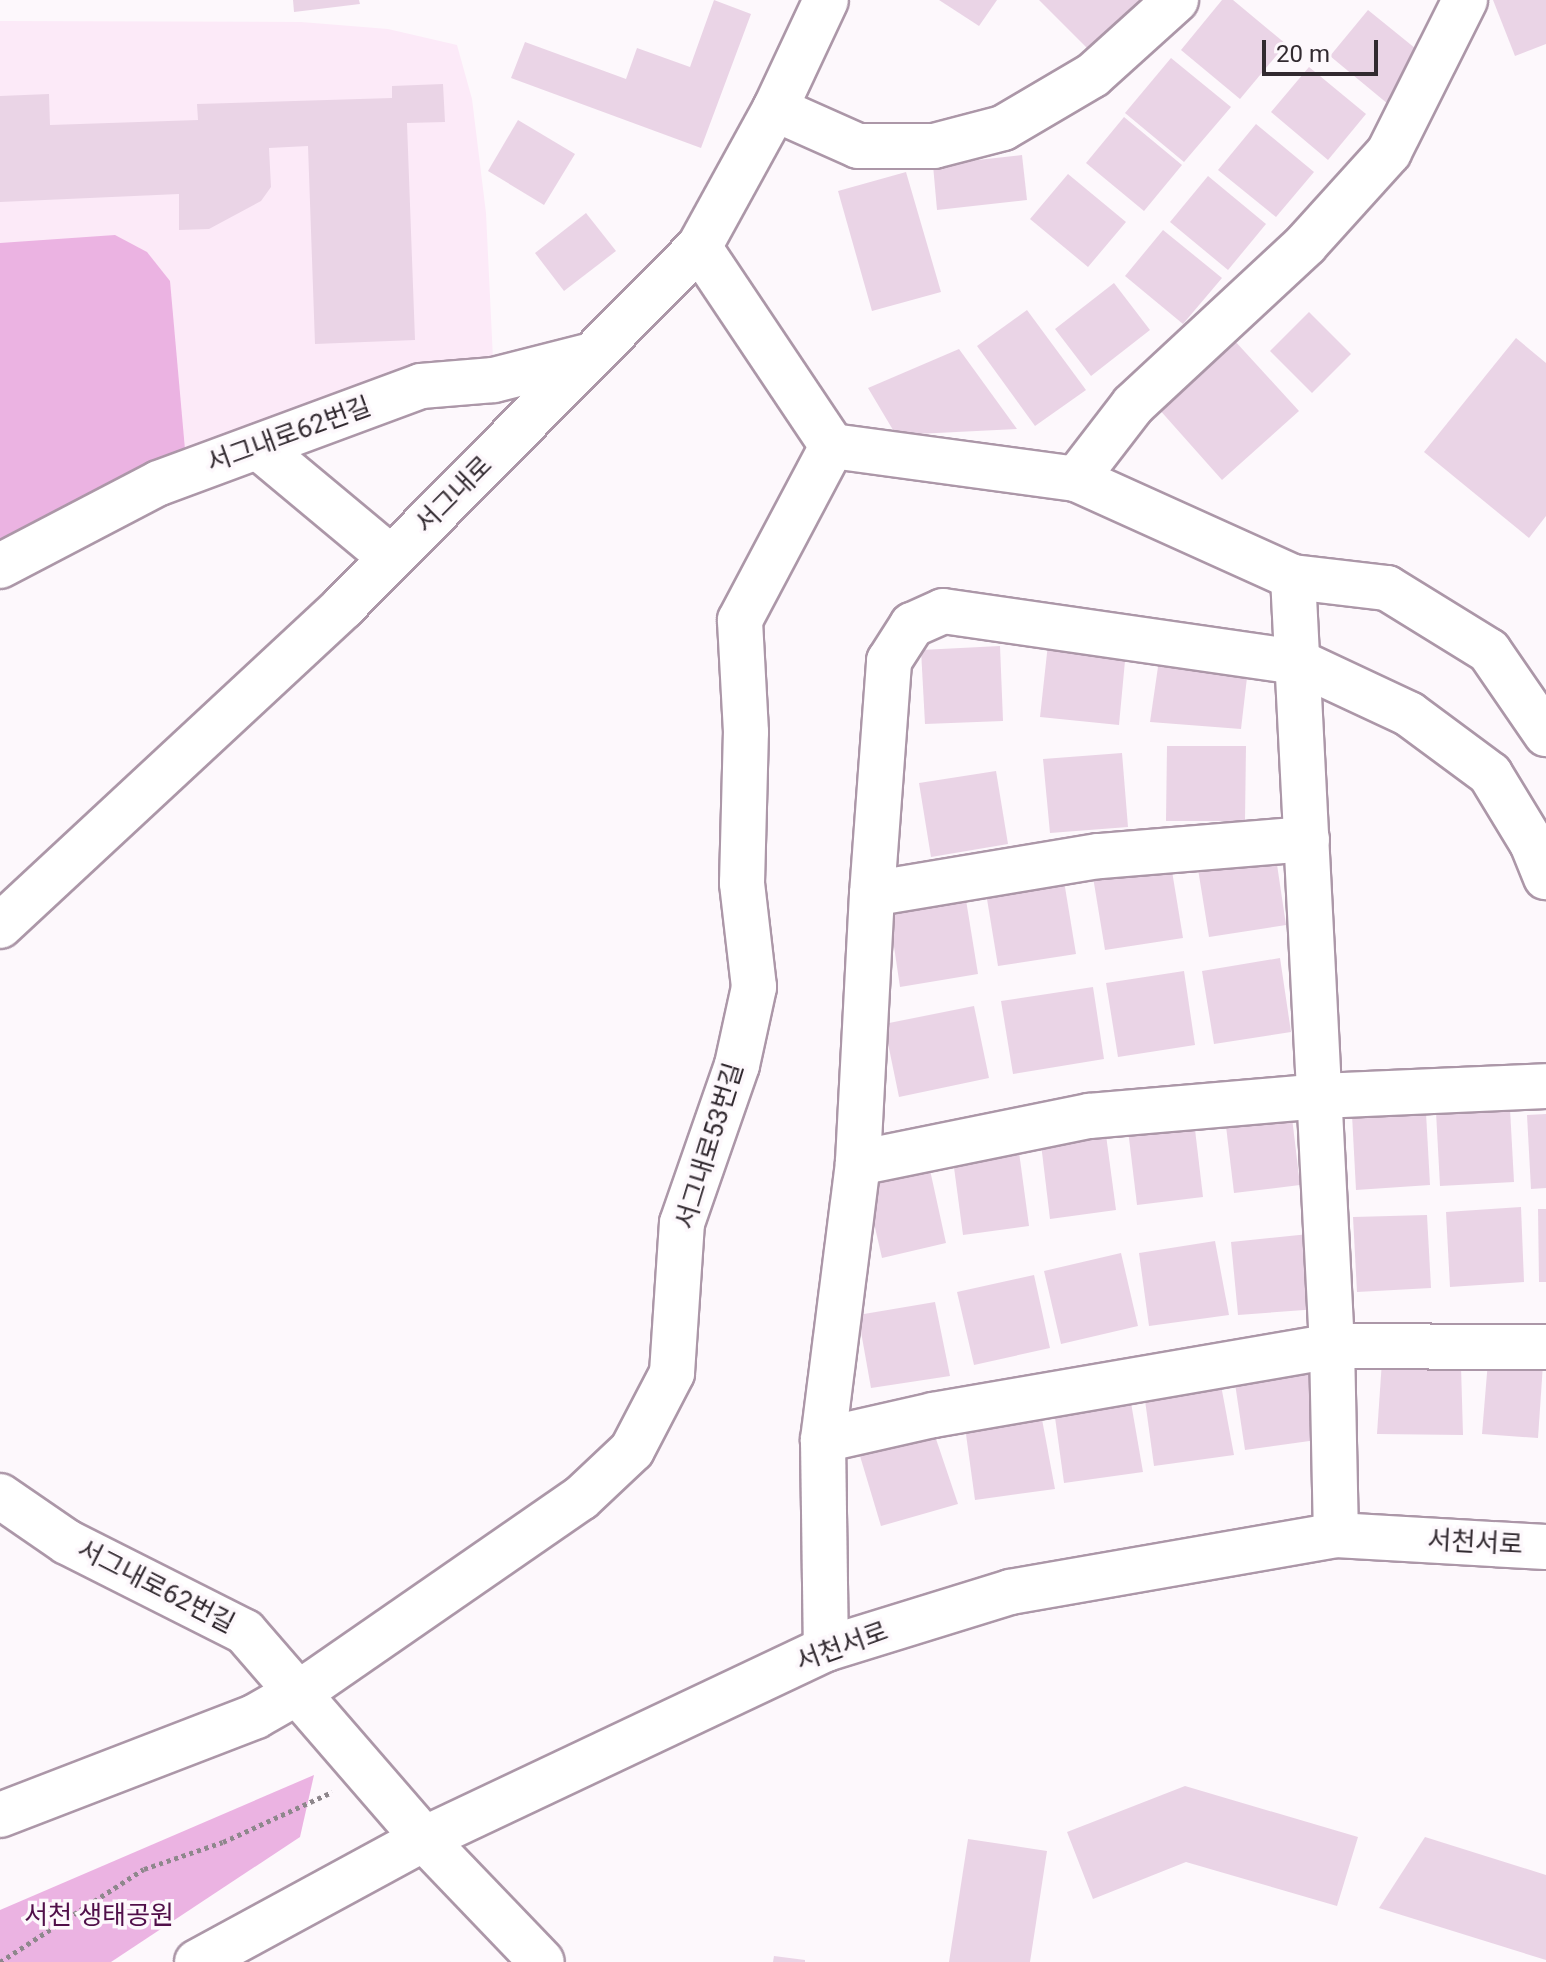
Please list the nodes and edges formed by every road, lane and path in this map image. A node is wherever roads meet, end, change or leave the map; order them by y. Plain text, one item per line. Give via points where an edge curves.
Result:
1 (826, 0) edge
2 (1176, 0) edge
3 (1465, 0) edge
4 (775, 109) junction
5 (699, 247) junction
6 (594, 354) junction
7 (832, 446) junction
8 (258, 447) junction
9 (1076, 479) junction
10 (12, 553) edge
11 (391, 558) junction
12 (1293, 577) junction
13 (1298, 662) junction
14 (1546, 734) edge
15 (1307, 839) junction
16 (1546, 877) edge
17 (872, 894) junction
18 (0, 926) edge
19 (1546, 1086) edge
20 (1320, 1096) junction
21 (858, 1163) junction
22 (1332, 1346) junction
23 (1546, 1347) edge
24 (823, 1440) junction
25 (0, 1496) edge
26 (1336, 1535) junction
27 (1546, 1547) edge
28 (826, 1649) junction
29 (299, 1692) junction
30 (371, 1774) junction
31 (0, 1815) edge
32 (424, 1839) junction
33 (0, 1962) edge
34 (197, 1962) edge
35 (542, 1962) edge

1 - 4 street, 서그내로
2 - 4 street via 1093,75 1003,128 934,146 858,146
3 - 9 street via 1389,152 1306,244 1133,405
4 - 5 street, 서그내로
5 - 6 street, 서그내로
5 - 7 street
6 - 8 street, 서그내로62번길 via 494,380 421,386
6 - 11 street, 서그내로
7 - 9 street
7 - 29 street, 서그내로53번길 via 740,620 746,732 742,883 754,987 737,1065 682,1223 672,1373 632,1450 581,1498 403,1626
8 - 10 street, 서그내로62번길 via 159,483
8 - 11 street
9 - 12 street
11 - 18 street, 서그내로
12 - 13 street
12 - 14 street via 1387,588 1489,651
13 - 15 street
13 - 16 street via 1409,714 1490,774
13 - 17 street via 943,611 912,625 889,661
15 - 17 street via 1098,856
15 - 20 street
17 - 21 street
19 - 20 street
20 - 21 street via 1089,1116
20 - 22 street
21 - 24 street
22 - 23 street
22 - 24 street via 933,1415
22 - 26 street
24 - 28 street
25 - 29 street, 서그내로62번길 via 67,1542 245,1632
26 - 27 street, 서천서로
26 - 28 street, 서천서로 via 1010,1592
28 - 32 street, 서천서로
29 - 30 street, 서그내로62번길
29 - 31 street, 서그내로53번길 via 256,1716
30 - 32 street, 서그내로62번길
30 - 33 path via 223,1842 144,1869
32 - 34 street, 서천서로
32 - 35 street, 서그내로62번길

